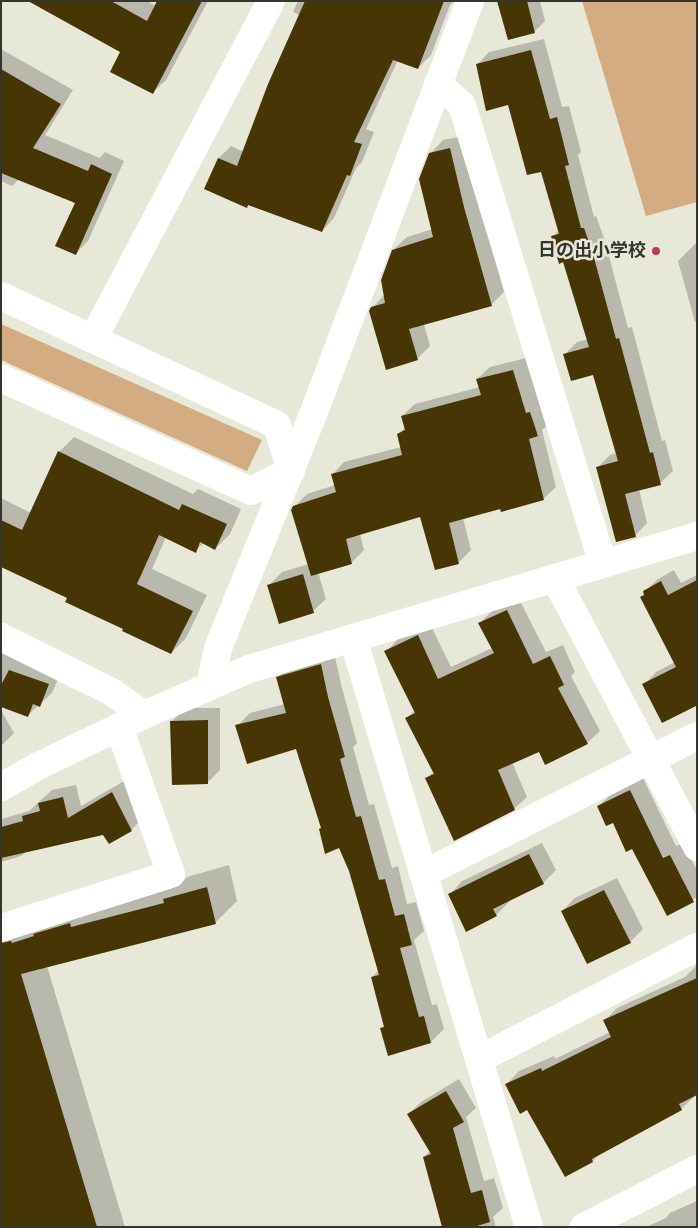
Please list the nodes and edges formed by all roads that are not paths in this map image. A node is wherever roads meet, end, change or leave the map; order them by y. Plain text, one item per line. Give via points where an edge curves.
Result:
1 (271, 1) edge
2 (470, 1) edge
3 (438, 84) junction
4 (1, 296) edge
5 (93, 339) junction
6 (1, 378) edge
7 (291, 471) junction
8 (697, 536) edge
9 (602, 564) junction
10 (554, 578) junction
11 (1, 637) edge
12 (353, 638) junction
13 (210, 686) junction
14 (144, 715) junction
15 (119, 727) junction
16 (697, 736) edge
17 (650, 760) junction
18 (1, 787) edge
19 (697, 847) edge
20 (423, 874) junction
21 (1, 928) edge
22 (697, 947) edge
23 (479, 1059) junction
24 (697, 1169) edge
25 (529, 1227) edge
26 (584, 1227) edge

1 - 5 street
2 - 3 street
3 - 7 street
3 - 9 street via 462,105
4 - 5 street
5 - 7 street via 277,425
6 - 7 street via 252,491
7 - 13 street via 218,648
8 - 9 street
9 - 10 street
10 - 12 street
10 - 17 street
11 - 14 street via 112,692
12 - 13 street via 249,669
12 - 20 street
13 - 14 street
14 - 15 street
15 - 18 street
15 - 21 street via 171,874
16 - 17 street
17 - 19 street
17 - 20 street
20 - 23 street
22 - 23 street
23 - 25 street
24 - 26 street

